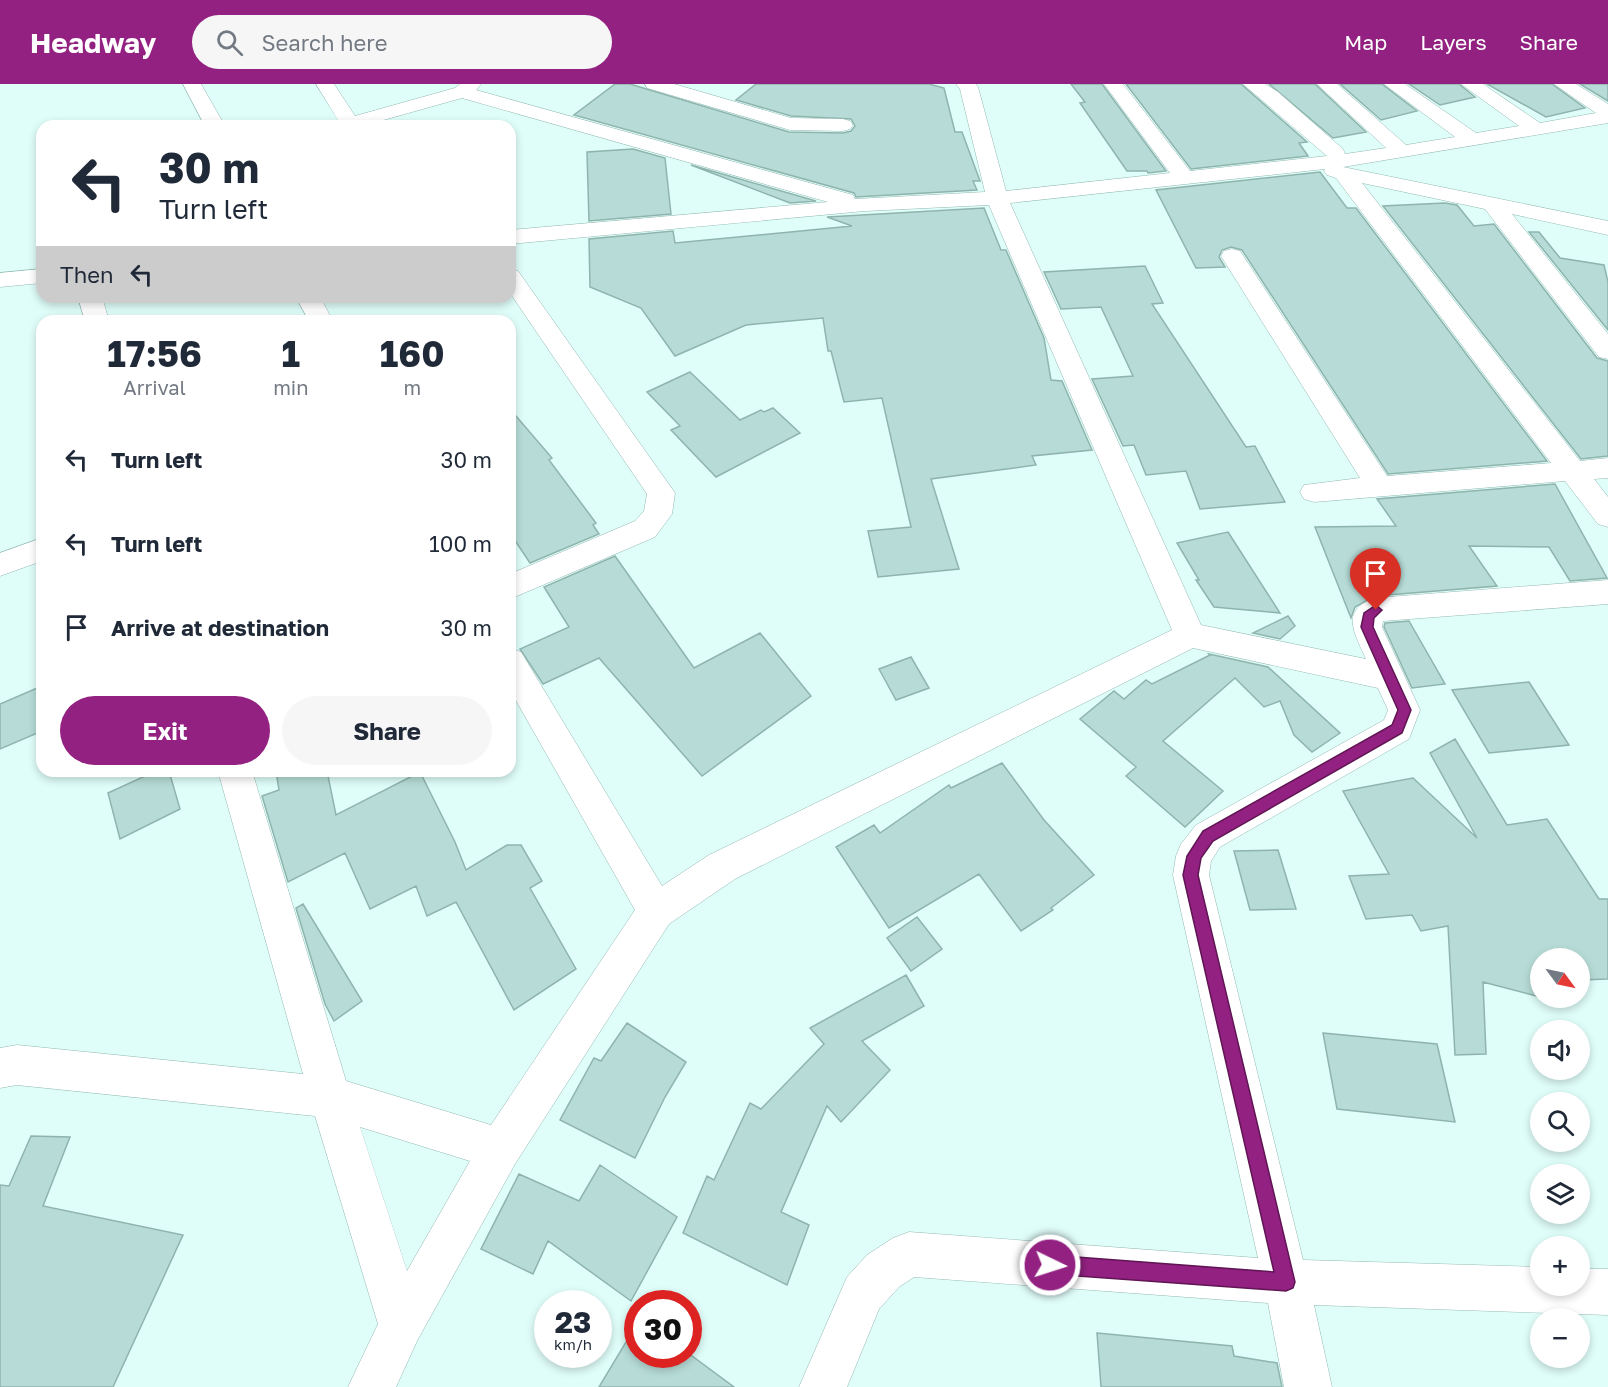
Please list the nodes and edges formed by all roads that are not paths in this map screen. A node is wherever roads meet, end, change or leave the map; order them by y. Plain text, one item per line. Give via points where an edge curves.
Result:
1 (192, 84) edge
2 (325, 84) edge
3 (654, 84) edge
4 (965, 84) edge
5 (1113, 84) edge
6 (1252, 84) edge
7 (1326, 84) edge
8 (1393, 84) edge
9 (1470, 84) edge
10 (1563, 84) edge
11 (467, 88) edge
12 (1608, 112) edge
13 (1608, 117) edge
14 (212, 120) edge
15 (343, 120) edge
16 (361, 120) edge
17 (843, 125) dead end
18 (1536, 129) junction
19 (1473, 140) junction
20 (1402, 152) junction
21 (1339, 163) junction
22 (1308, 164) junction
23 (1184, 177) junction
24 (997, 198) junction
25 (1492, 204) junction
26 (865, 205) junction
27 (1608, 228) edge
28 (516, 236) edge
29 (1232, 256) dead end
30 (36, 277) edge
31 (0, 280) edge
32 (516, 285) edge
33 (1608, 351) edge
34 (1608, 468) edge
35 (1572, 471) junction
36 (1380, 487) junction
37 (1314, 492) dead end
38 (1608, 517) edge
39 (36, 551) edge
40 (0, 565) edge
41 (516, 584) edge
42 (1608, 592) edge
43 (1190, 635) junction
44 (516, 671) edge
45 (1388, 677) junction
46 (237, 777) edge
47 (656, 911) junction
48 (0, 1068) edge
49 (330, 1097) junction
50 (500, 1149) junction
51 (1286, 1282) junction
52 (1608, 1292) edge
53 (401, 1325) junction
54 (372, 1387) edge
55 (823, 1387) edge
56 (1308, 1387) edge

1 - 14 street
2 - 15 street
3 - 17 street via 727,96 790,123
4 - 24 street via 969,87
5 - 23 street
6 - 21 street via 1271,96
7 - 20 street
8 - 19 street
9 - 18 street
10 - 12 street
11 - 16 street
11 - 26 street
13 - 18 street
18 - 19 street
19 - 20 street
20 - 22 street
21 - 22 street
21 - 25 street
21 - 35 street
22 - 23 street
23 - 24 street
24 - 26 street
24 - 43 street
25 - 27 street
25 - 33 street
26 - 28 street
29 - 36 street
30 - 31 street
32 - 41 street via 660,493 658,514 645,529
34 - 35 street
35 - 36 street
35 - 38 street
36 - 37 street
39 - 40 street
42 - 45 street via 1376,610 1368,616 1367,627
43 - 45 street
43 - 47 street via 722,867
44 - 47 street
45 - 51 street via 1404,710 1397,729 1208,836 1192,866
46 - 49 street
47 - 50 street
48 - 49 street via 17,1065
49 - 50 street
49 - 53 street
50 - 53 street
51 - 52 street
51 - 55 street via 909,1254 883,1270 863,1293
51 - 56 street
53 - 54 street

